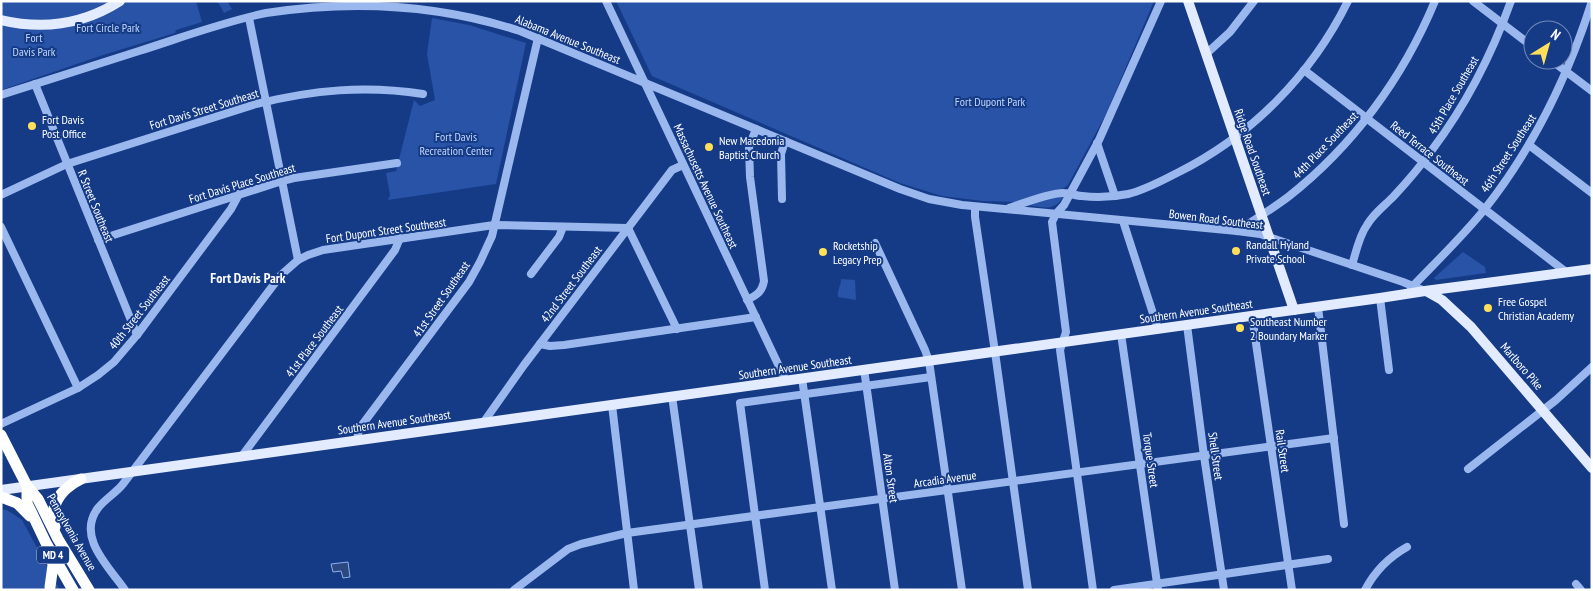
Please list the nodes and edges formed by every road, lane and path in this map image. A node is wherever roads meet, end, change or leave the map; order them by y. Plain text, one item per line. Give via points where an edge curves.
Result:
1 (120, 1) edge
2 (606, 1) edge
3 (1162, 1) edge
4 (1188, 1) edge
5 (1254, 1) edge
6 (1348, 1) edge
7 (1435, 1) edge
8 (1473, 1) edge
9 (1511, 1) edge
10 (1592, 1) edge
11 (249, 18) junction
12 (1, 20) edge
13 (1502, 24) junction
14 (538, 38) junction
15 (1523, 40) edge
16 (1206, 54) junction
17 (1304, 70) junction
18 (1563, 70) edge
19 (1566, 72) junction
20 (644, 82) junction
21 (35, 84) junction
22 (1592, 91) edge
23 (423, 94) dead end
24 (1, 95) edge
25 (266, 101) junction
26 (1367, 118) junction
27 (756, 129) junction
28 (1235, 137) junction
29 (785, 141) junction
30 (1097, 143) junction
31 (1529, 145) junction
32 (1423, 162) junction
33 (397, 163) dead end
34 (67, 164) junction
35 (683, 165) junction
36 (282, 181) junction
37 (1592, 193) edge
38 (239, 194) junction
39 (1070, 194) junction
40 (1, 196) edge
41 (1116, 196) junction
42 (782, 199) dead end
43 (975, 207) junction
44 (1484, 209) junction
45 (1005, 210) junction
46 (1056, 214) junction
47 (1261, 215) junction
48 (1123, 220) junction
49 (494, 225) junction
50 (1, 227) edge
51 (563, 227) junction
52 (628, 228) junction
53 (1237, 231) junction
54 (1268, 237) junction
55 (400, 238) junction
56 (98, 240) junction
57 (875, 242) dead end
58 (298, 260) junction
59 (1352, 264) junction
60 (1592, 269) edge
61 (1566, 272) junction
62 (531, 274) dead end
63 (1410, 290) junction
64 (1425, 291) junction
65 (1380, 298) junction
66 (747, 300) junction
67 (1318, 307) junction
68 (1294, 310) junction
69 (1252, 316) junction
70 (756, 317) junction
71 (1188, 325) junction
72 (677, 329) junction
73 (1158, 329) junction
74 (1121, 334) junction
75 (137, 335) junction
76 (1062, 342) junction
77 (540, 344) junction
78 (995, 352) junction
79 (929, 361) junction
80 (1592, 367) edge
81 (864, 369) junction
82 (1389, 370) dead end
83 (931, 377) junction
84 (802, 378) junction
85 (786, 381) junction
86 (866, 385) junction
87 (78, 388) junction
88 (804, 394) junction
89 (672, 396) junction
90 (612, 405) junction
91 (1543, 410) junction
92 (483, 422) junction
93 (1, 424) edge
94 (1, 435) edge
95 (1334, 438) junction
96 (357, 440) junction
97 (1271, 447) junction
98 (242, 456) junction
99 (1204, 456) junction
100 (1140, 465) junction
101 (1592, 468) edge
102 (1468, 469) dead end
103 (132, 472) junction
104 (1077, 473) junction
105 (81, 478) junction
106 (1013, 482) junction
107 (26, 486) junction
108 (1, 490) edge
109 (948, 490) junction
110 (1, 497) edge
111 (882, 499) junction
112 (820, 507) junction
113 (754, 516) junction
114 (35, 520) junction
115 (690, 524) junction
116 (1344, 524) dead end
117 (627, 533) junction
118 (58, 539) junction
119 (46, 543) junction
120 (1407, 547) dead end
121 (1328, 559) dead end
122 (1288, 565) junction
123 (1222, 574) junction
124 (50, 587) dead end
125 (1157, 587) edge
126 (73, 590) edge
127 (90, 590) edge
128 (125, 590) edge
129 (514, 590) edge
130 (634, 590) edge
131 (698, 590) edge
132 (765, 590) edge
133 (832, 590) edge
134 (894, 590) edge
135 (962, 590) edge
136 (1028, 590) edge
137 (1093, 590) edge
138 (1114, 590) edge
139 (1224, 590) edge
140 (1292, 590) edge
141 (1365, 590) edge

1 - 12 main road via 93,15 61,23 32,25
2 - 20 street, Massachusetts Avenue Southeast
3 - 30 street
4 - 16 main road, Ridge Road Southeast
5 - 16 street via 1230,32
6 - 17 street
7 - 26 street, 44th Place Southeast via 1404,64
8 - 13 street
9 - 13 street, 45th Place Southeast
10 - 19 street, 46th Street Southeast
11 - 14 street, Alabama Avenue Southeast via 331,5 396,5 458,14
11 - 21 street, Alabama Avenue Southeast
11 - 25 street
13 - 15 street
13 - 32 street, 45th Place Southeast via 1486,63 1466,98
14 - 20 street, Alabama Avenue Southeast
14 - 49 street, 41st Street Southeast
16 - 28 main road, Ridge Road Southeast
17 - 26 street, Reed Terrace Southeast
17 - 28 street via 1277,100
18 - 19 street
19 - 22 street
19 - 31 street, 46th Street Southeast
20 - 27 street, Alabama Avenue Southeast
20 - 35 street, Massachusetts Avenue Southeast
21 - 24 street, Alabama Avenue Southeast
21 - 34 street, R Street Southeast
23 - 25 street, Fort Davis Street Southeast via 339,90
25 - 34 street, Fort Davis Street Southeast
25 - 36 street
26 - 32 street, Reed Terrace Southeast
26 - 47 street, 44th Place Southeast via 1319,170
27 - 29 street, Alabama Avenue Southeast
27 - 66 street via 749,147 750,177 764,281 763,289
28 - 41 street via 1171,176 1135,192
28 - 47 main road, Ridge Road Southeast
29 - 42 street via 781,154
29 - 43 street, Alabama Avenue Southeast via 907,192
30 - 39 street
30 - 41 street
31 - 37 street
31 - 44 street, 46th Street Southeast
32 - 44 street, Reed Terrace Southeast
32 - 59 street, 45th Place Southeast via 1367,224
33 - 36 street, Fort Davis Place Southeast
34 - 40 street, Fort Davis Street Southeast
34 - 56 street, R Street Southeast
35 - 52 street, 42nd Street Southeast via 672,170
35 - 66 street, Massachusetts Avenue Southeast
36 - 38 street, Fort Davis Place Southeast
36 - 58 street
38 - 56 street, Fort Davis Place Southeast
38 - 75 street, 40th Street Southeast via 232,209
39 - 41 street
39 - 45 street via 1060,193
39 - 46 street
43 - 45 street, Alabama Avenue Southeast
43 - 78 street
44 - 61 street, Reed Terrace Southeast
44 - 63 street, 46th Street Southeast
45 - 46 street, Alabama Avenue Southeast
46 - 48 street, Bowen Road Southeast
46 - 76 street via 1052,222 1066,332
47 - 53 street, 44th Place Southeast
47 - 54 main road, Ridge Road Southeast
48 - 53 street, Bowen Road Southeast
48 - 73 street
49 - 51 street, Fort Dupont Street Southeast
49 - 55 street, Fort Dupont Street Southeast
49 - 96 street, 41st Street Southeast via 469,282 359,429
50 - 87 street
51 - 52 street, Fort Dupont Street Southeast
51 - 62 street
52 - 72 street
52 - 77 street, 42nd Street Southeast
53 - 54 street, Bowen Road Southeast
54 - 59 street, Bowen Road Southeast
54 - 68 main road, Ridge Road Southeast
55 - 58 street, Fort Dupont Street Southeast via 331,248
55 - 98 street, 41st Place Southeast via 396,250
56 - 75 street, R Street Southeast
57 - 79 street
58 - 103 street, Fort Dupont Street Southeast via 281,275
59 - 63 street, Bowen Road Southeast
60 - 61 main road, Southern Avenue Southeast
61 - 64 main road, Southern Avenue Southeast
63 - 64 main road, Southern Avenue Southeast
63 - 65 main road, Southern Avenue Southeast
64 - 91 main road, Marlboro Pike via 1442,300 1471,327
65 - 67 main road, Southern Avenue Southeast
65 - 82 street
66 - 70 street, Massachusetts Avenue Southeast
67 - 68 main road, Southern Avenue Southeast
67 - 95 street
68 - 69 main road, Southern Avenue Southeast
69 - 71 main road, Southern Avenue Southeast
69 - 97 street, Rail Street
70 - 72 street
70 - 85 street, Massachusetts Avenue Southeast
71 - 73 main road, Southern Avenue Southeast
71 - 99 street, Shell Street
72 - 77 street via 564,345
73 - 74 main road, Southern Avenue Southeast
74 - 76 main road, Southern Avenue Southeast
74 - 100 street, Torque Street
75 - 87 street, 40th Street Southeast via 110,366
76 - 78 main road, Southern Avenue Southeast
76 - 104 street via 1060,350
77 - 92 street, 42nd Street Southeast
78 - 79 main road, Southern Avenue Southeast
78 - 106 street
79 - 81 main road, Southern Avenue Southeast
79 - 83 street
80 - 91 street
81 - 84 main road, Southern Avenue Southeast
81 - 86 street, Alton Street
83 - 86 street
83 - 109 street
84 - 85 main road, Southern Avenue Southeast
84 - 88 street
85 - 89 main road, Southern Avenue Southeast
86 - 88 street
86 - 111 street, Alton Street
87 - 93 street, 40th Street Southeast
88 - 112 street
88 - 113 street via 740,403
89 - 90 main road, Southern Avenue Southeast
89 - 115 street
90 - 92 main road, Southern Avenue Southeast
90 - 117 street
91 - 101 main road, Marlboro Pike
91 - 102 street
92 - 96 main road, Southern Avenue Southeast
94 - 107 highway
95 - 97 street, Arcadia Avenue
95 - 116 street
96 - 98 main road, Southern Avenue Southeast
97 - 99 street, Arcadia Avenue
97 - 122 street, Rail Street
98 - 103 main road, Southern Avenue Southeast
99 - 100 street, Arcadia Avenue
99 - 123 street, Shell Street
100 - 104 street, Arcadia Avenue
100 - 125 street, Torque Street
103 - 105 main road, Southern Avenue Southeast
103 - 128 street, Fort Dupont Street Southeast via 96,510 90,528 97,552
104 - 106 street, Arcadia Avenue
104 - 137 street
105 - 107 main road, Southern Avenue Southeast
105 - 118 highway via 64,490 54,507 53,520
106 - 109 street, Arcadia Avenue
106 - 136 street
107 - 108 main road, Southern Avenue Southeast
107 - 114 highway, Pennsylvania Avenue / MD 4 via 26,503
107 - 118 highway, Pennsylvania Avenue / MD 4 via 38,499
109 - 111 street, Arcadia Avenue
109 - 135 street
110 - 114 highway via 16,504
111 - 112 street, Arcadia Avenue
111 - 134 street, Alton Street
112 - 113 street, Arcadia Avenue
112 - 133 street
113 - 115 street, Arcadia Avenue
113 - 132 street
114 - 119 highway, Pennsylvania Avenue / MD 4
115 - 117 street, Arcadia Avenue
115 - 131 street
117 - 129 street, Arcadia Avenue via 568,549
117 - 130 street
118 - 127 highway, Pennsylvania Avenue / MD 4
119 - 124 highway via 53,565
119 - 126 highway, Pennsylvania Avenue / MD 4
120 - 141 street via 1384,564
121 - 122 street
122 - 123 street
122 - 140 street, Rail Street
123 - 125 street
123 - 139 street, Shell Street
125 - 138 street

